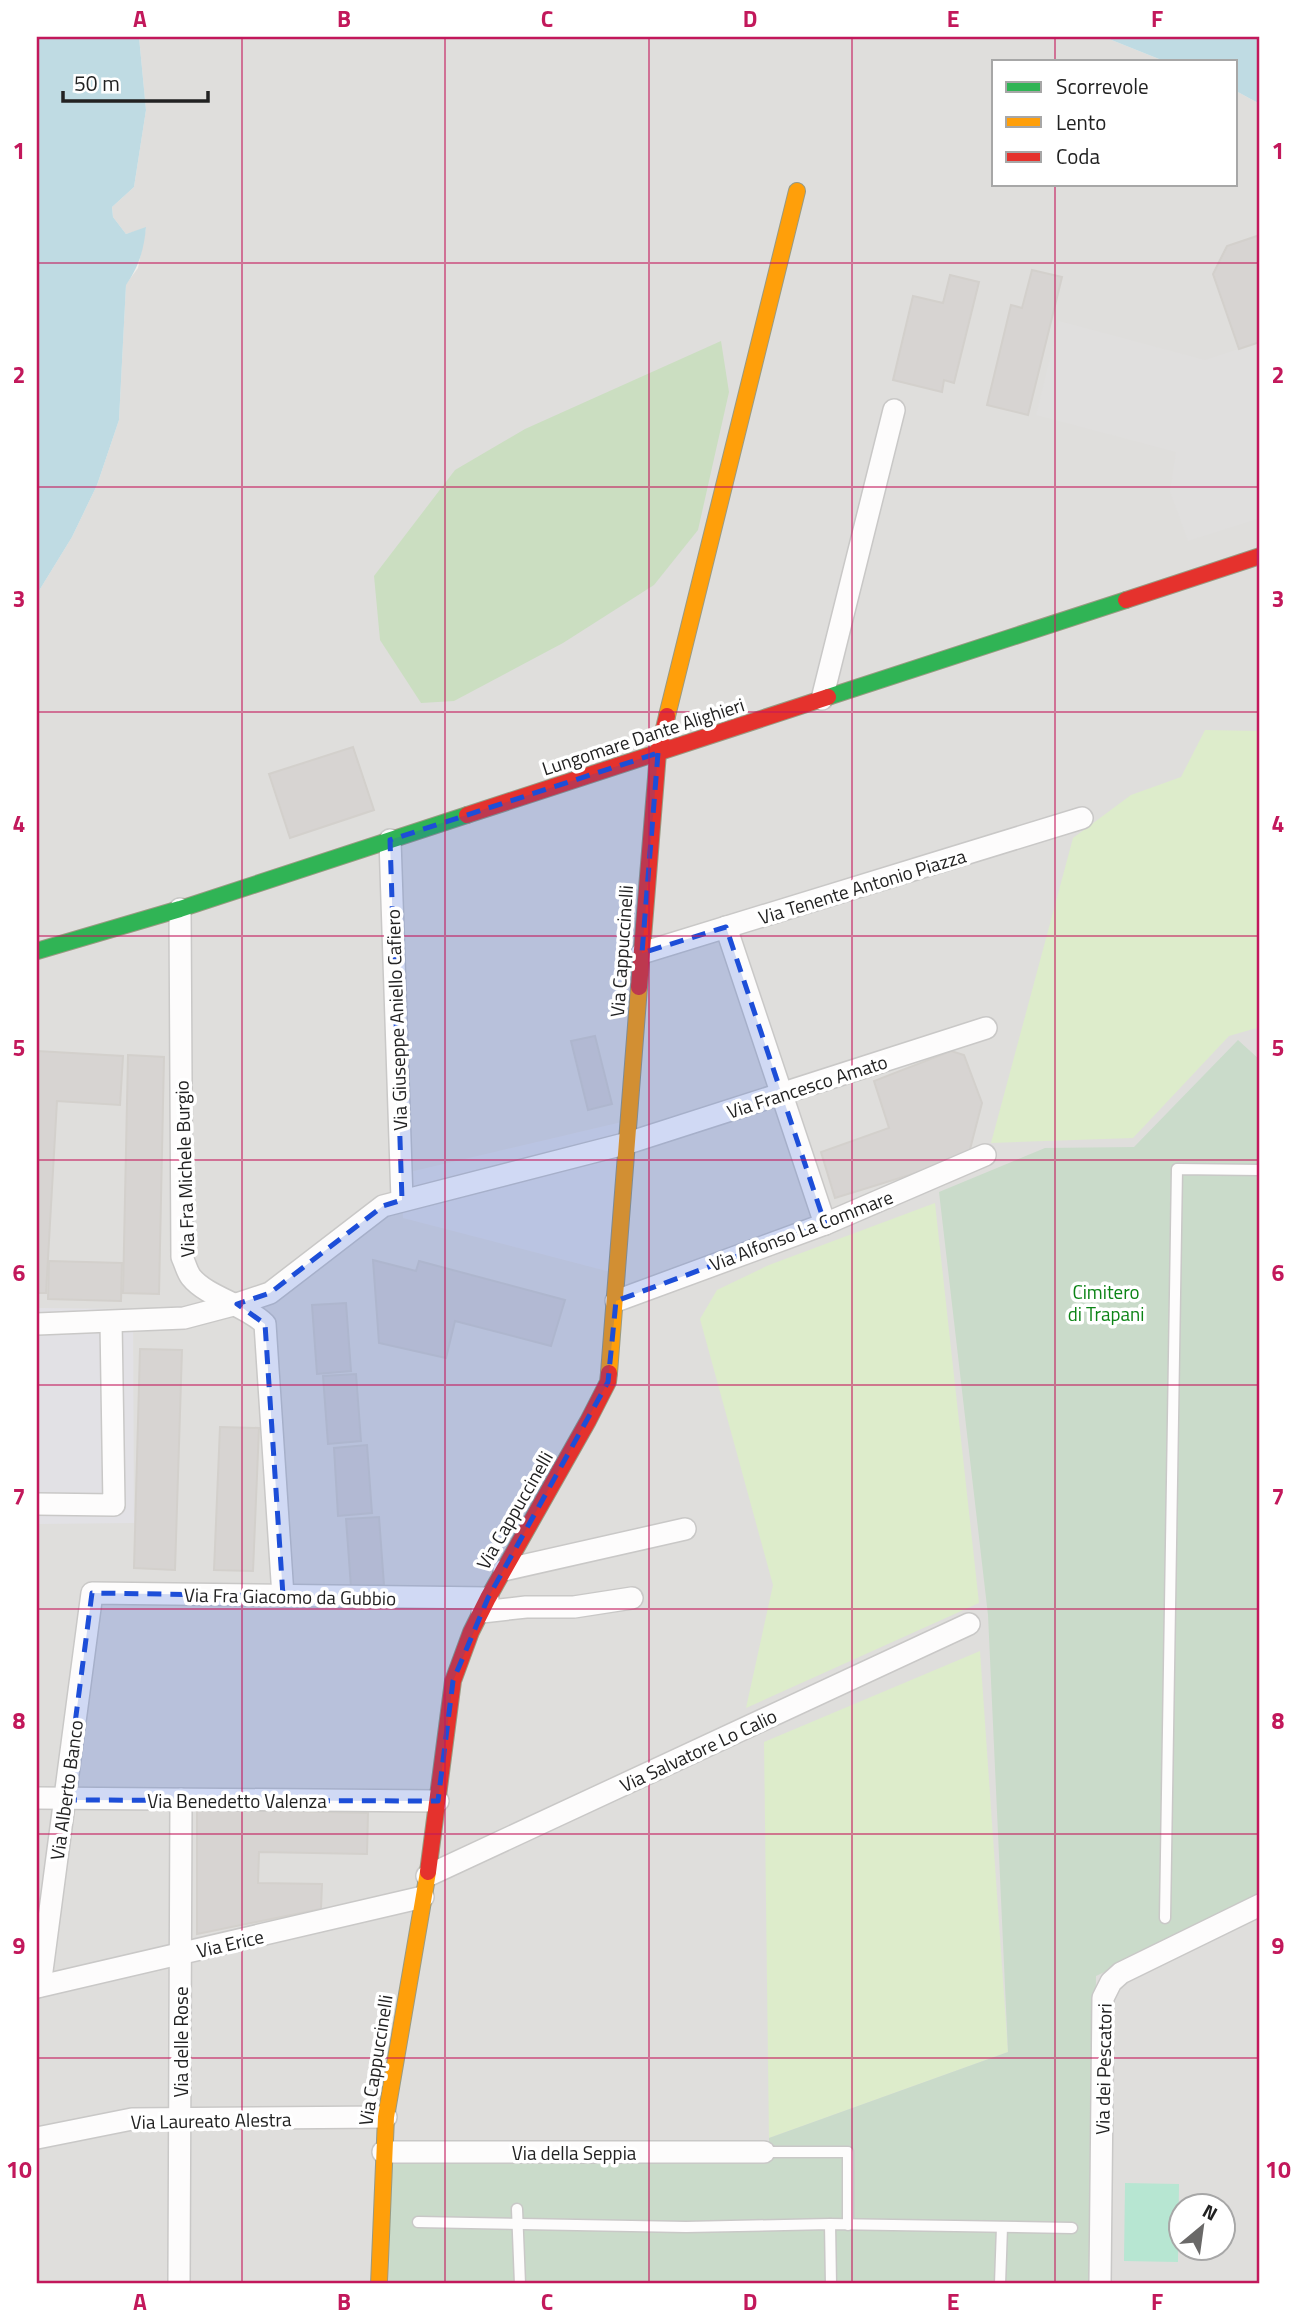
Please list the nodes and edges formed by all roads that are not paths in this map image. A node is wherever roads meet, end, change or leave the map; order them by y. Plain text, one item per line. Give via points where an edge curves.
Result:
1 (797, 191) dead end
2 (894, 410) dead end
3 (1260, 556) edge
4 (822, 699) junction
5 (658, 753) junction
6 (1082, 818) dead end
7 (390, 841) junction
8 (180, 909) junction
9 (726, 928) junction
10 (37, 951) edge
11 (642, 953) junction
12 (986, 1028) dead end
13 (781, 1094) junction
14 (628, 1143) junction
15 (985, 1155) dead end
16 (1260, 1170) edge
17 (402, 1200) junction
18 (825, 1224) junction
19 (616, 1301) junction
20 (237, 1304) junction
21 (111, 1322) junction
22 (37, 1324) edge
23 (37, 1504) edge
24 (685, 1530) dead end
25 (504, 1570) junction
26 (92, 1593) joint
27 (283, 1596) junction
28 (632, 1598) dead end
29 (485, 1605) junction
30 (969, 1624) dead end
31 (37, 1798) edge
32 (181, 1799) junction
33 (65, 1800) junction
34 (438, 1801) junction
35 (425, 1887) junction
36 (1260, 1905) edge
37 (1165, 1918) dead end
38 (180, 1954) junction
39 (38, 1987) edge
40 (386, 2118) junction
41 (179, 2119) junction
42 (37, 2138) edge
43 (383, 2152) junction
44 (764, 2152) joint
45 (517, 2209) dead end
46 (418, 2222) dead end
47 (516, 2223) junction
48 (830, 2224) junction
49 (848, 2225) junction
50 (1002, 2227) junction
51 (1072, 2228) dead end
52 (179, 2284) edge
53 (379, 2284) edge
54 (520, 2284) edge
55 (831, 2284) edge
56 (1000, 2284) edge
57 (1100, 2284) edge

1 - 5 street, Via Cappuccinelli
2 - 4 street
3 - 4 street, Lungomare Dante Alighieri
4 - 5 street, Lungomare Dante Alighieri
5 - 7 street, Lungomare Dante Alighieri
5 - 11 street, Via Cappuccinelli
6 - 9 street, Via Tenente Antonio Piazza
7 - 8 street, Lungomare Dante Alighieri
7 - 17 street, Via Giuseppe Aniello Cafiero
8 - 10 street, Lungomare Dante Alighieri
8 - 20 street, Via Fra Michele Burgio via 182,1256 190,1276 206,1290
9 - 11 street, Via Tenente Antonio Piazza
9 - 13 street
11 - 14 street, Via Cappuccinelli
12 - 13 street, Via Francesco Amato
13 - 14 street, Via Francesco Amato
13 - 18 street
14 - 17 street, Via Francesco Amato
14 - 19 street, Via Cappuccinelli
15 - 18 street, Via Alfonso La Commare
16 - 37 lane via 1177,1168
17 - 20 street via 383,1206 270,1293
18 - 19 street, Via Alfonso La Commare
19 - 25 street, Via Cappuccinelli via 608,1382
20 - 21 street via 184,1318
20 - 27 street, Via Fra Michele Burgio via 265,1324
21 - 22 street
21 - 23 street via 114,1505
24 - 25 street
25 - 29 street, Via Cappuccinelli
26 - 27 street, Via Fra Giacomo da Gubbio
26 - 33 street, Via Alberto Banco
27 - 29 street, Via Fra Giacomo da Gubbio
28 - 29 street, Via Fra Giacomo da Gubbio via 573,1607
29 - 34 street, Via Cappuccinelli via 453,1681
30 - 35 street, Via Salvatore Lo Calio
31 - 33 street, Via Benedetto Valenza
32 - 33 street, Via Benedetto Valenza
32 - 34 street, Via Benedetto Valenza
32 - 38 street, Via delle Rose
33 - 39 street, Via Alberto Banco
34 - 35 street, Via Cappuccinelli
35 - 38 street, Via Erice
35 - 40 street, Via Cappuccinelli
36 - 57 street, Via dei Pescatori via 1121,1973 1103,1998
38 - 39 street, Via Erice
38 - 41 street, Via delle Rose
40 - 41 street, Via Laureato Alestra
40 - 43 street, Via Cappuccinelli
41 - 42 street, Via Laureato Alestra via 132,2119
41 - 52 street, Via delle Rose
43 - 44 street, Via della Seppia
43 - 53 street, Via Cappuccinelli
44 - 49 lane via 848,2152
45 - 47 lane
46 - 47 lane
47 - 48 lane
47 - 54 lane
48 - 49 lane
48 - 55 lane
49 - 50 lane
50 - 51 lane
50 - 56 lane

